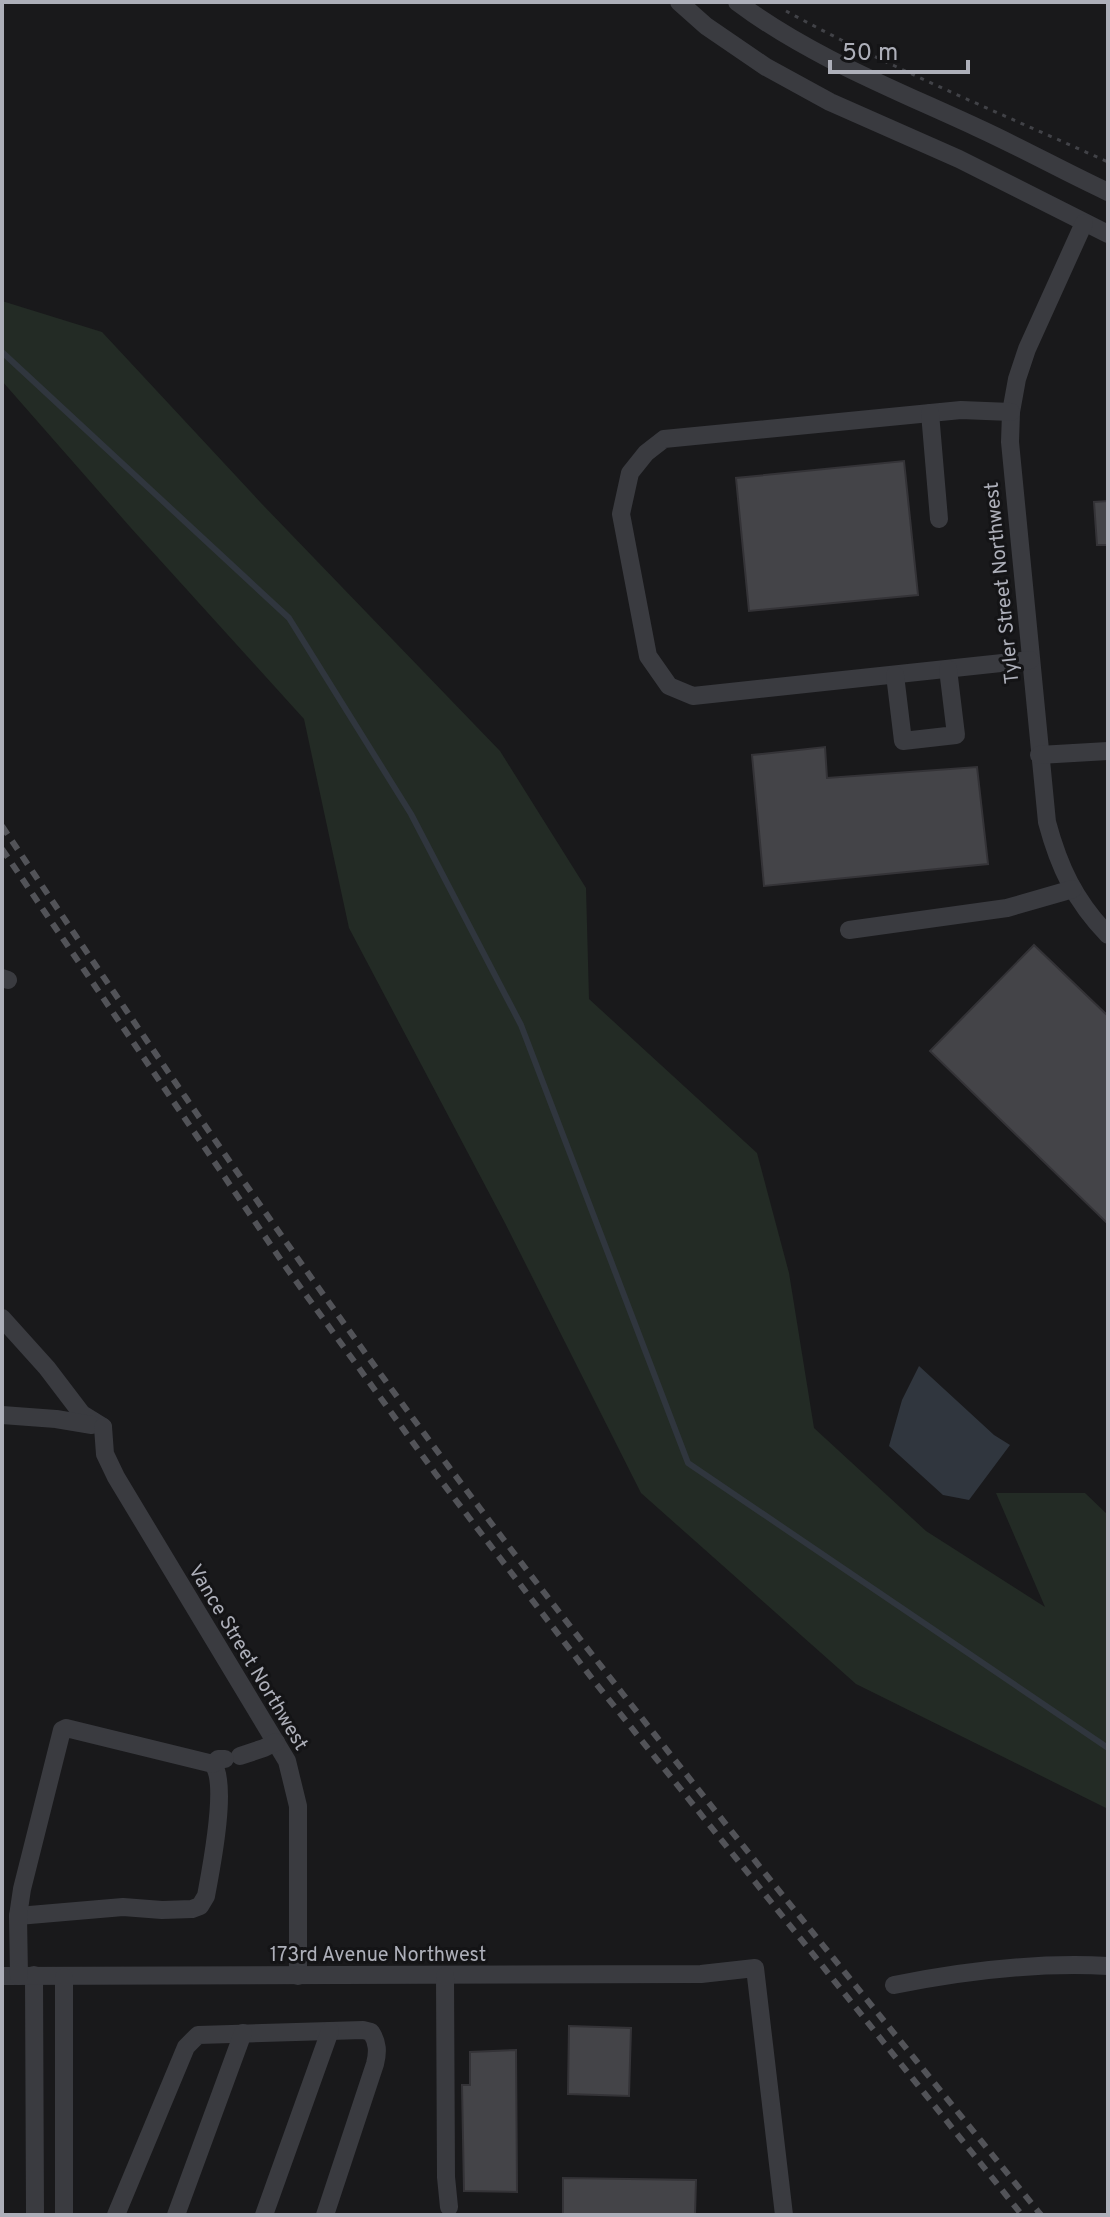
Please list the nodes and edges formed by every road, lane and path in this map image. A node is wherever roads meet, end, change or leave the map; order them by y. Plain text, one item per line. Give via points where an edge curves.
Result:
1 (679, 2) edge
2 (737, 2) edge
3 (781, 8) dead end
4 (1108, 162) edge
5 (1108, 192) edge
6 (1084, 223) junction
7 (1108, 234) edge
8 (1011, 412) junction
9 (930, 413) junction
10 (939, 519) dead end
11 (1030, 660) junction
12 (948, 669) junction
13 (895, 675) junction
14 (1108, 751) edge
15 (1039, 755) junction
16 (1073, 889) junction
17 (849, 930) dead end
18 (1108, 935) edge
19 (2, 1318) edge
20 (2, 1415) edge
21 (103, 1427) junction
22 (276, 1742) junction
23 (226, 1760) junction
24 (18, 1916) junction
25 (1108, 1966) edge
26 (18, 1976) edge
27 (298, 1976) junction
28 (445, 1976) junction
29 (64, 1977) junction
30 (894, 1985) dead end
31 (330, 2031) junction
32 (243, 2033) junction
33 (449, 2207) dead end
34 (35, 2215) edge
35 (64, 2215) edge
36 (116, 2215) edge
37 (176, 2215) edge
38 (264, 2215) edge
39 (325, 2215) edge
40 (784, 2215) edge

1 - 6 street via 766,67 830,102 959,159
2 - 5 street via 817,53
3 - 4 path
6 - 7 street
6 - 8 street, Tyler Street Northwest via 1027,349
8 - 9 street
8 - 11 street, Tyler Street Northwest
9 - 10 street
9 - 13 street via 664,439 630,473 621,514 648,656 669,686 693,696
11 - 12 street
11 - 15 street, Tyler Street Northwest
12 - 13 street
12 - 13 street via 956,735 903,741
14 - 15 street
15 - 16 street, Tyler Street Northwest via 1047,822
16 - 17 street via 1007,908
16 - 18 street, Tyler Street Northwest
19 - 21 street via 82,1414
20 - 21 street
21 - 22 street, Vance Street Northwest via 105,1454 116,1477
22 - 23 street
22 - 27 street, Vance Street Northwest via 287,1761 298,1806
23 - 24 street via 217,1770 220,1796 206,1896 200,1906
23 - 24 street via 62,1730
24 - 26 street
25 - 30 street via 983,1970
26 - 29 street, 173rd Avenue Northwest
26 - 34 street
27 - 28 street, 173rd Avenue Northwest
27 - 29 street, 173rd Avenue Northwest
28 - 33 street
28 - 40 street, 173rd Avenue Northwest via 701,1974 755,1968
29 - 35 street
31 - 32 street
31 - 38 street
31 - 39 street via 371,2032 378,2053
32 - 36 street via 198,2035 186,2047
32 - 37 street

